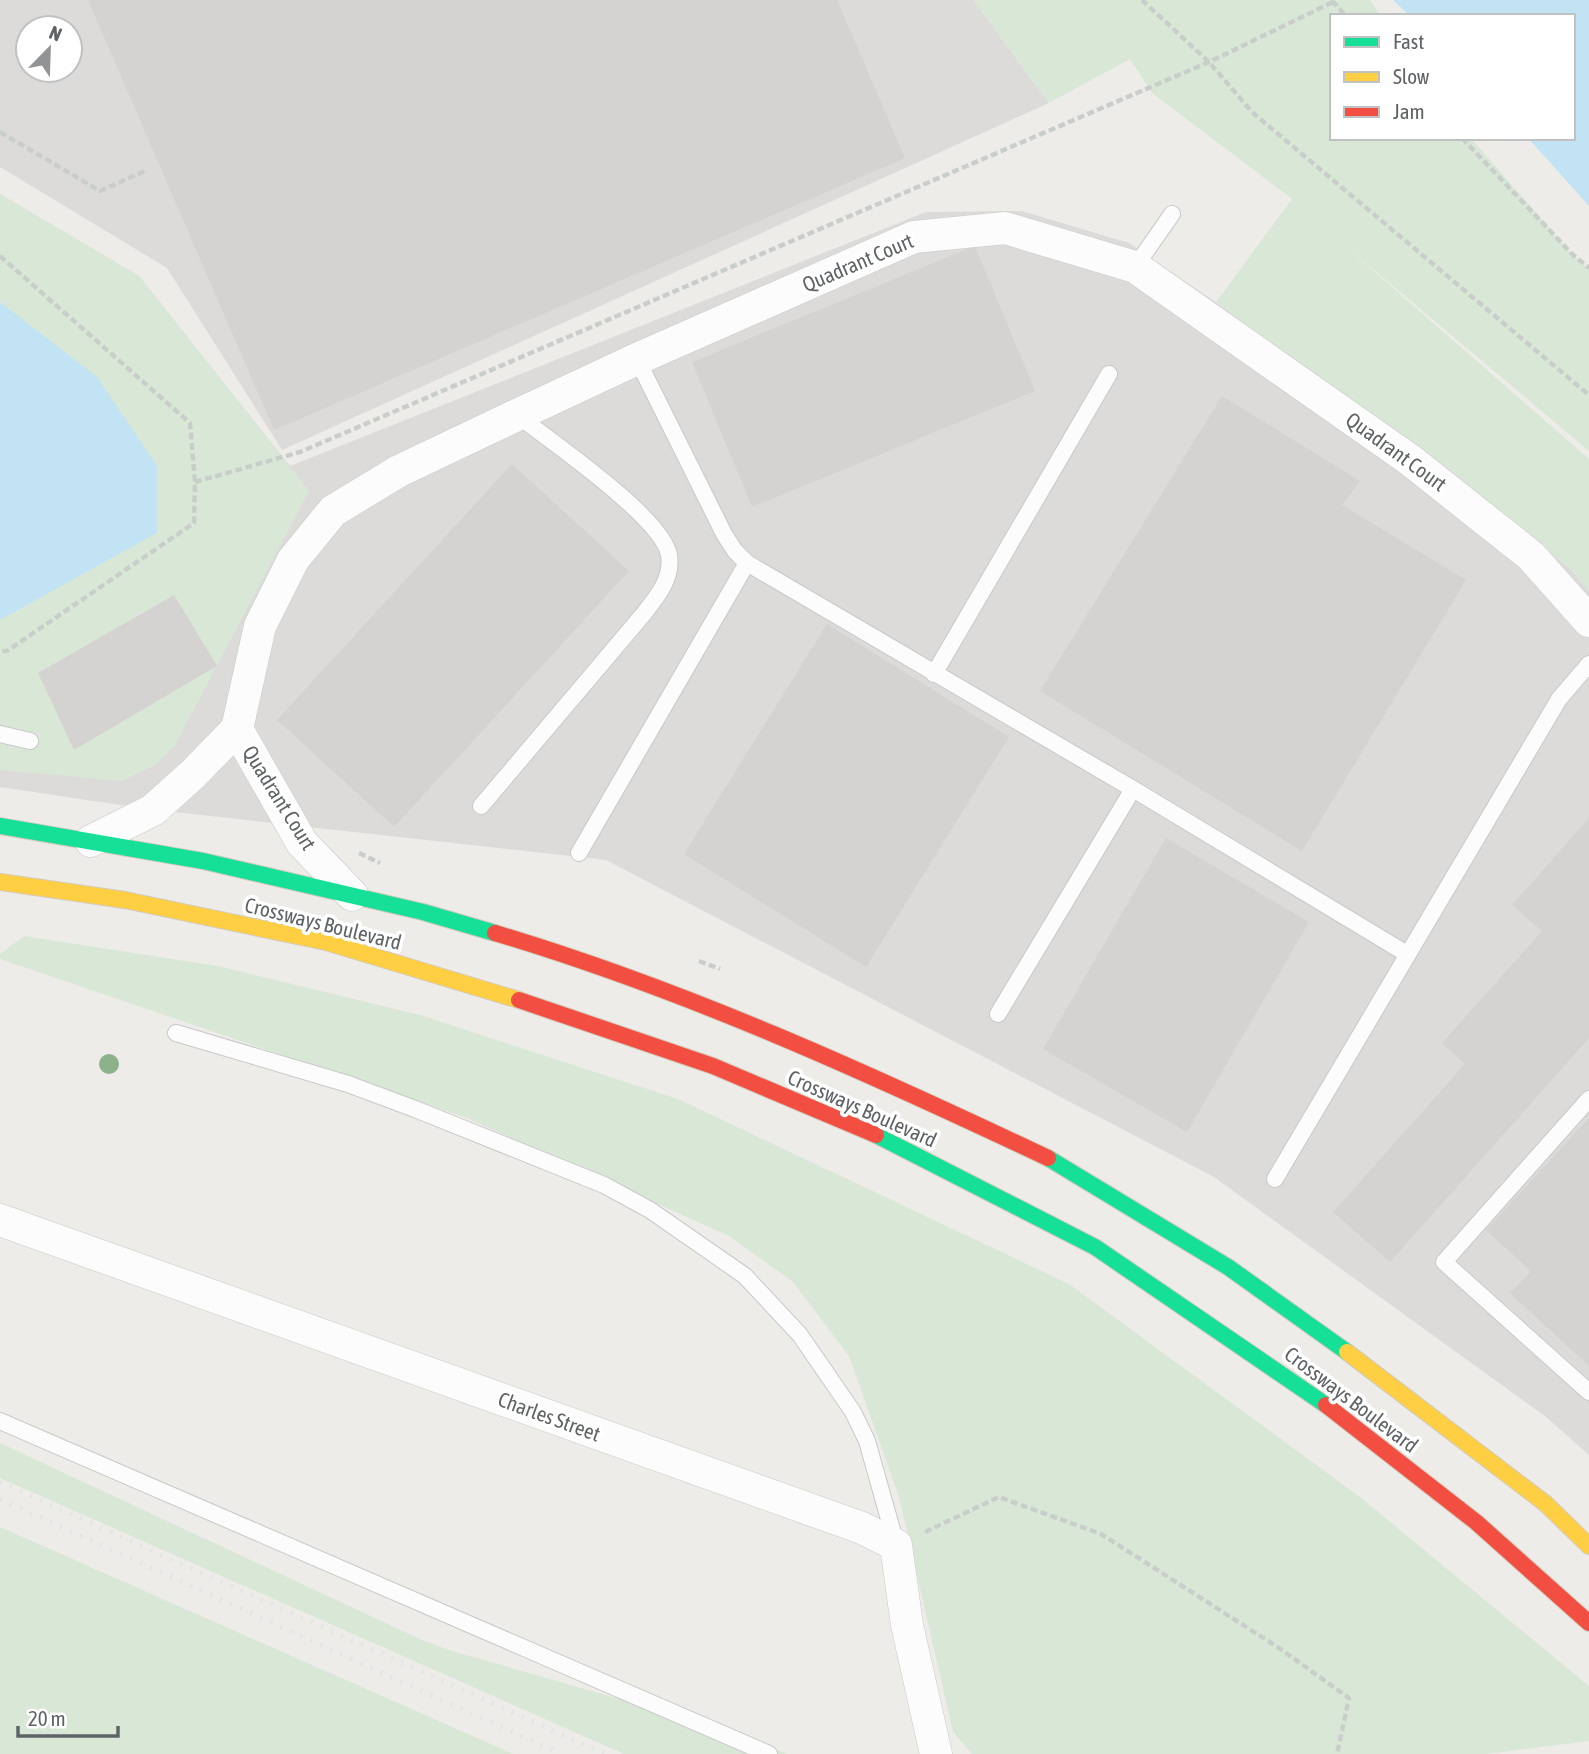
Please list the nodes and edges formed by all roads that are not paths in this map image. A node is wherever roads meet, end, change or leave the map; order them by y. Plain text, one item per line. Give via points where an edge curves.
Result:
1 (1172, 214) dead end
2 (1135, 267) junction
3 (637, 359) junction
4 (1109, 374) dead end
5 (517, 415) junction
6 (747, 563) junction
7 (1589, 621) edge
8 (1589, 664) edge
9 (934, 674) junction
10 (237, 729) junction
11 (0, 734) edge
12 (30, 741) dead end
13 (1133, 789) junction
14 (481, 806) dead end
15 (0, 826) edge
16 (91, 841) junction
17 (579, 853) dead end
18 (0, 882) edge
19 (352, 895) junction
20 (1407, 954) junction
21 (998, 1014) dead end
22 (176, 1033) dead end
23 (1589, 1099) edge
24 (1275, 1179) dead end
25 (0, 1220) edge
26 (1589, 1392) edge
27 (0, 1421) edge
28 (896, 1545) junction
29 (1589, 1546) edge
30 (1589, 1623) edge
31 (769, 1754) edge
32 (936, 1754) edge

1 - 2 lane
2 - 3 street, Quadrant Court via 1005,228 914,237
2 - 7 street, Quadrant Court via 1410,460 1531,556
3 - 5 street, Quadrant Court
3 - 6 lane via 724,534
4 - 9 lane
5 - 10 street, Quadrant Court via 399,471 333,511 293,561 260,626
5 - 14 lane via 647,520 669,554 668,570 662,590 648,608
6 - 9 lane
6 - 17 lane
8 - 20 lane via 1559,698
9 - 13 lane
10 - 16 street, Quadrant Court via 153,810
10 - 19 street, Quadrant Court via 302,843
11 - 12 lane
13 - 20 lane
13 - 21 lane
15 - 16 main road, Crossways Boulevard
16 - 19 main road, Crossways Boulevard
18 - 30 main road, Crossways Boulevard via 125,900 339,946 543,1007 713,1066 889,1141 1095,1247 1306,1389 1476,1522
19 - 29 main road, Crossways Boulevard via 575,957 730,1015 1051,1159 1228,1267 1367,1366 1546,1504
20 - 24 lane
22 - 28 lane via 348,1084 604,1185 650,1210 745,1276 800,1335 853,1412 867,1441
23 - 26 lane via 1444,1262
25 - 28 street, Charles Street via 862,1528
27 - 31 lane
28 - 32 street via 907,1625

